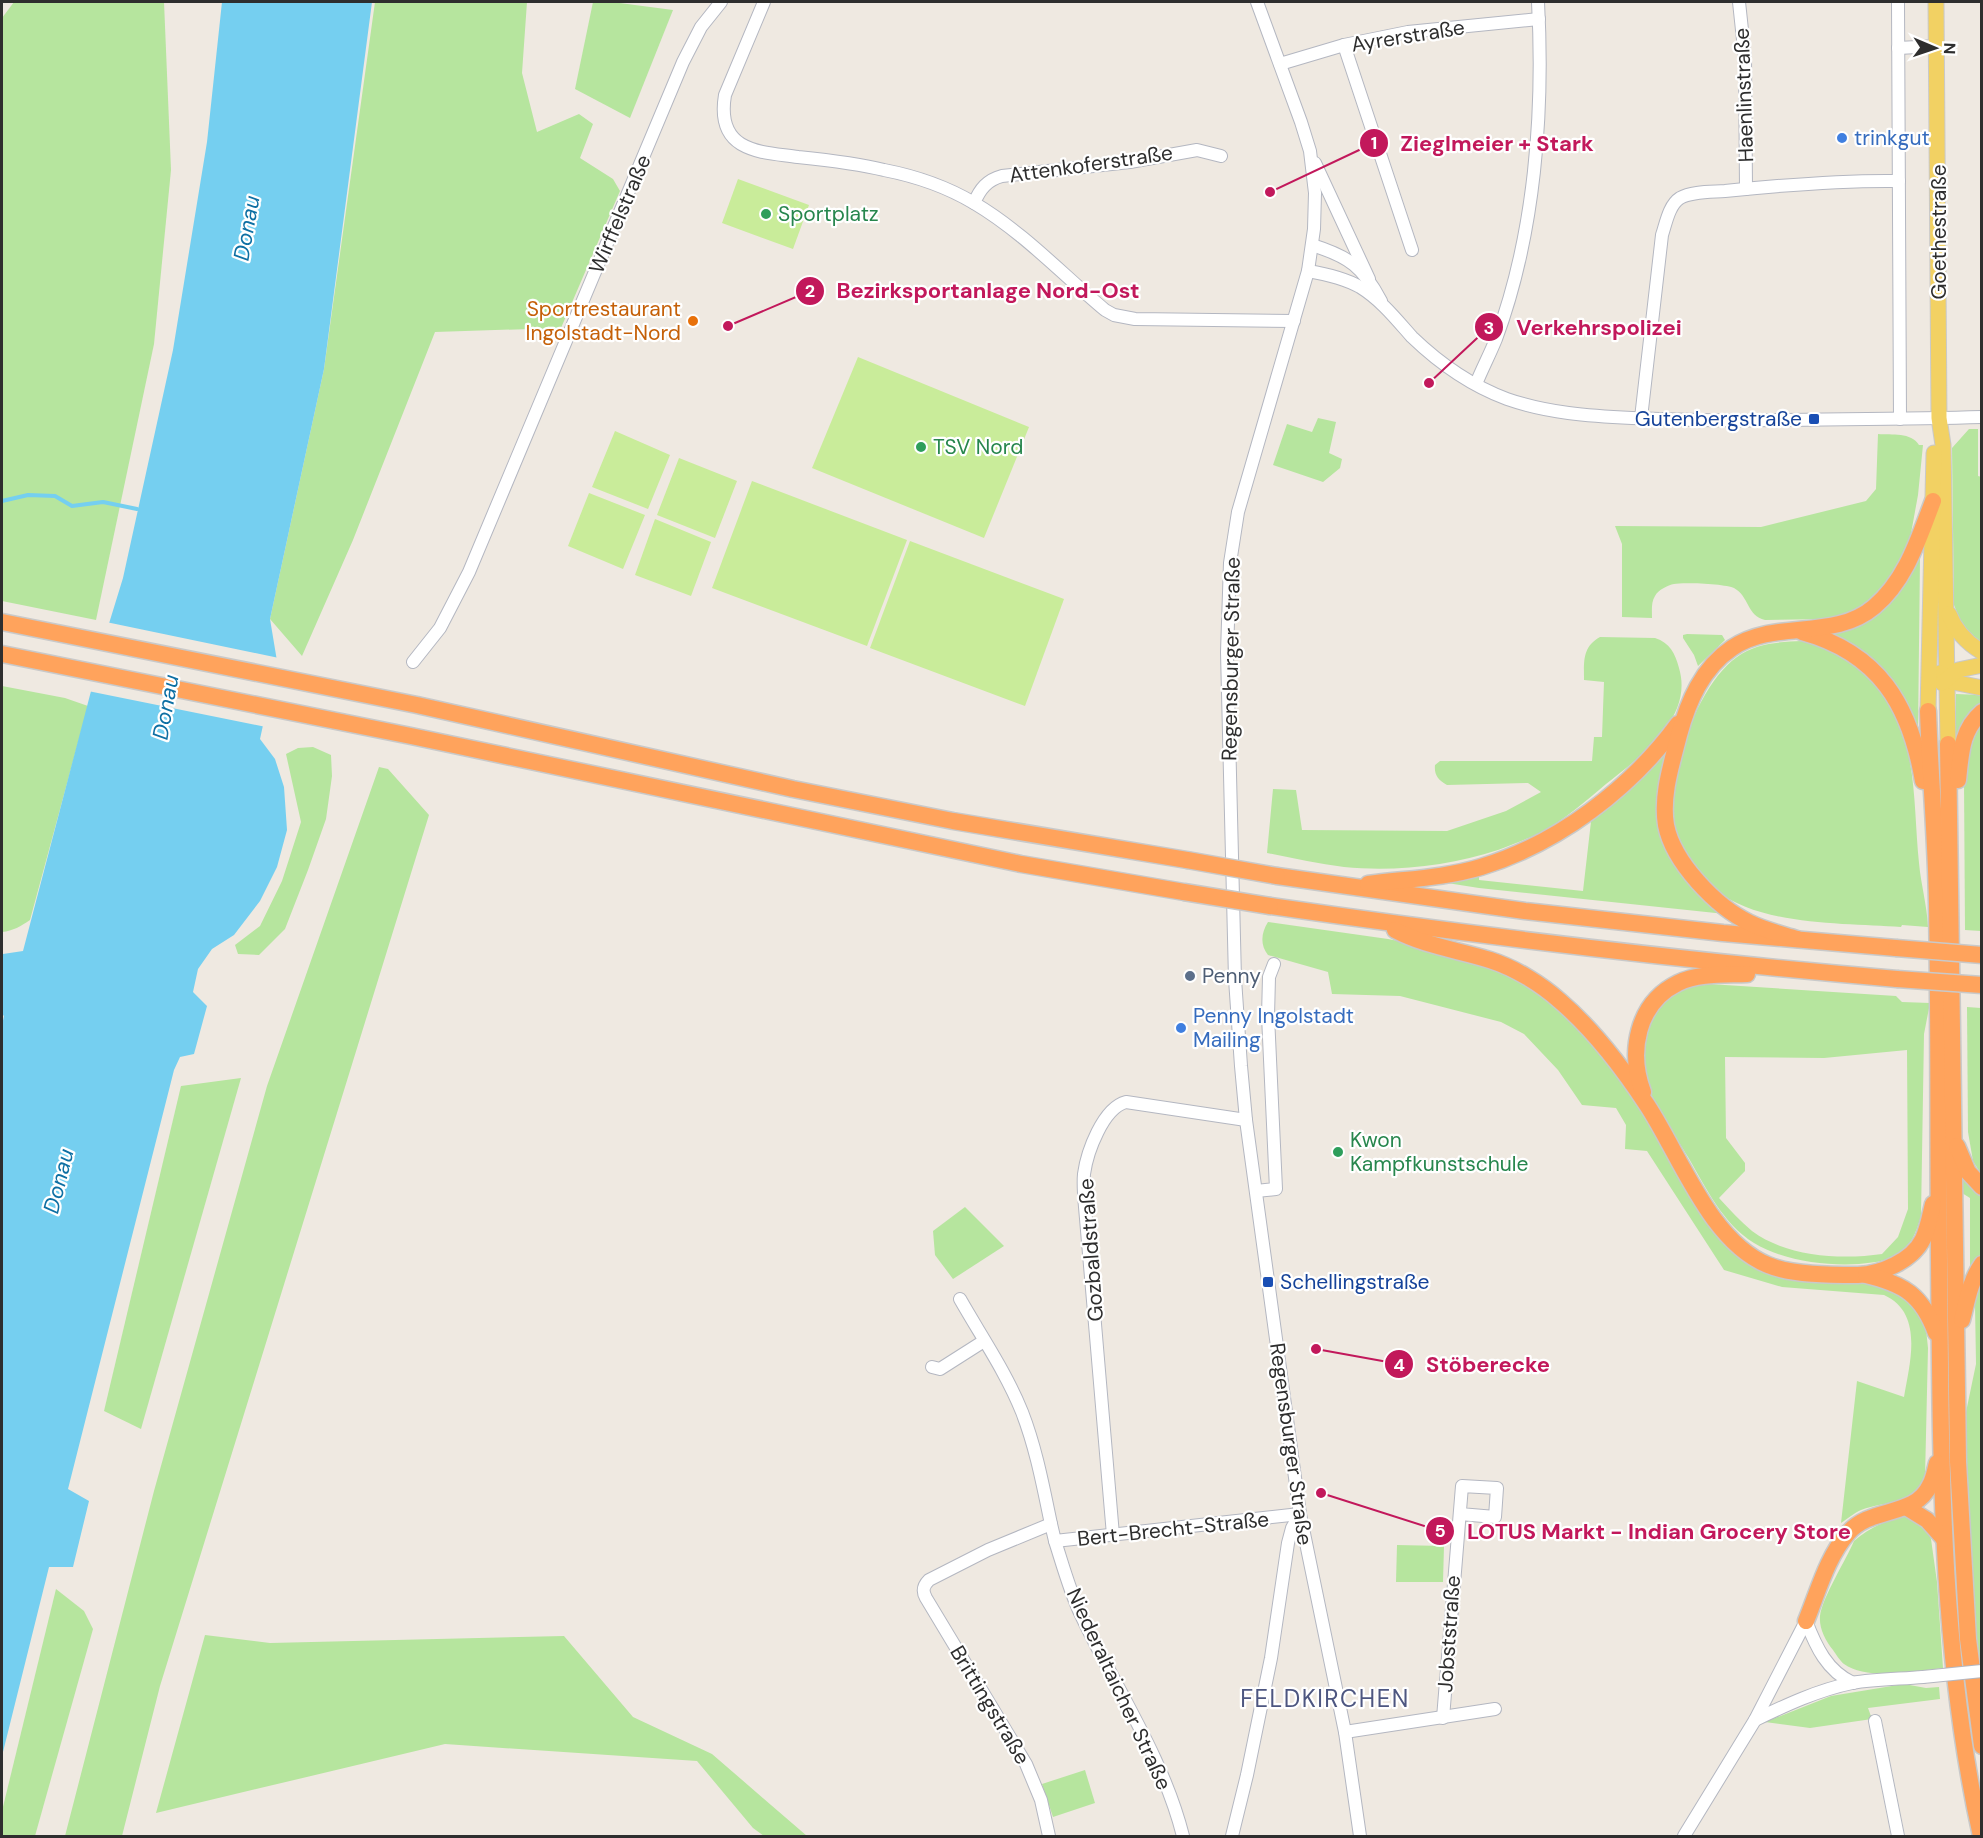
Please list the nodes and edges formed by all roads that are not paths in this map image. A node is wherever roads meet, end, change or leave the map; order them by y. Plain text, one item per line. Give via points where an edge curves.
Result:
1 (721, 2) edge
2 (764, 2) edge
3 (1257, 2) edge
4 (1538, 2) edge
5 (1739, 2) edge
6 (1898, 2) edge
7 (1936, 2) edge
8 (1539, 19) junction
9 (1344, 45) junction
10 (1937, 46) junction
11 (1898, 48) junction
12 (1280, 64) junction
13 (1310, 151) junction
14 (1221, 156) dead end
15 (1899, 181) junction
16 (1746, 189) junction
17 (974, 203) junction
18 (1312, 245) junction
19 (1412, 250) dead end
20 (1308, 271) junction
21 (1369, 279) junction
22 (1383, 305) junction
23 (1294, 321) junction
24 (1476, 384) junction
25 (1982, 417) edge
26 (1641, 418) junction
27 (1939, 418) junction
28 (1900, 419) junction
29 (1933, 501) junction
30 (1947, 608) junction
31 (2, 622) edge
32 (1798, 631) junction
33 (1982, 652) edge
34 (2, 654) edge
35 (1930, 658) junction
36 (413, 662) dead end
37 (1982, 665) edge
38 (1946, 678) junction
39 (1982, 688) edge
40 (1928, 711) junction
41 (1982, 712) edge
42 (1684, 716) junction
43 (1948, 744) joint
44 (1950, 836) junction
45 (1935, 853) junction
46 (1347, 886) junction
47 (1355, 918) junction
48 (1395, 930) junction
49 (1797, 939) junction
50 (1982, 955) edge
51 (1274, 964) dead end
52 (1761, 974) junction
53 (1897, 982) junction
54 (1982, 985) edge
55 (1982, 992) edge
56 (1647, 1104) junction
57 (1246, 1120) junction
58 (1953, 1134) junction
59 (1938, 1186) junction
60 (1982, 1187) edge
61 (1256, 1191) junction
62 (1982, 1264) edge
63 (1864, 1275) junction
64 (960, 1299) dead end
65 (984, 1341) junction
66 (1957, 1341) junction
67 (1940, 1346) junction
68 (932, 1367) dead end
69 (1941, 1435) junction
70 (1906, 1508) junction
71 (1300, 1514) junction
72 (1460, 1514) dead end
73 (1051, 1524) junction
74 (1113, 1535) junction
75 (1944, 1539) junction
76 (1054, 1541) junction
77 (929, 1580) joint
78 (1806, 1621) junction
79 (1982, 1671) edge
80 (1853, 1683) junction
81 (1495, 1709) dead end
82 (1443, 1718) junction
83 (1755, 1720) junction
84 (1875, 1721) dead end
85 (1346, 1732) junction
86 (1982, 1746) edge
87 (1050, 1836) edge
88 (1183, 1836) edge
89 (1232, 1836) edge
90 (1360, 1836) edge
91 (1684, 1836) edge
92 (1898, 1836) edge
93 (1981, 1836) edge

1 - 36 street, Wirffelstraße via 701,27 683,62 469,572 440,628
2 - 17 street via 725,95 725,122 739,143 761,152 885,170 921,180
3 - 12 street, Regensburger Straße
4 - 8 street
5 - 16 street, Haenlinstraße via 1745,58
6 - 11 street, Goethestraße
7 - 10 main road, Goethestraße
8 - 9 street, Ayrerstraße via 1408,32
8 - 24 street via 1540,103 1531,196 1514,284
9 - 12 street, Ayrerstraße
9 - 19 street
10 - 11 street
10 - 27 main road, Goethestraße
11 - 15 street, Goethestraße
12 - 13 street, Regensburger Straße
13 - 18 street, Regensburger Straße via 1315,193
13 - 21 street
14 - 17 street, Attenkoferstraße via 1197,150 1130,162 1002,176 986,184
15 - 16 street, Haenlinstraße
15 - 28 street, Goethestraße
16 - 26 street, Haenlinstraße via 1692,194 1679,198 1672,207 1662,235
17 - 23 street via 1024,239 1114,315
18 - 20 street, Regensburger Straße
18 - 21 street via 1338,253
20 - 22 street via 1335,276 1360,287
20 - 23 street, Regensburger Straße
21 - 22 street
22 - 24 street via 1414,339
23 - 57 street, Regensburger Straße via 1238,512 1227,601 1235,979
24 - 26 street via 1532,407
25 - 27 street
26 - 28 street
27 - 28 street
27 - 29 main road via 1934,441
27 - 30 main road
29 - 32 highway via 1905,571 1882,600 1848,621
29 - 35 main road
30 - 33 main road via 1960,634
30 - 38 main road
31 - 46 highway, bridge via 417,705 953,821
32 - 42 highway via 1753,637 1730,649 1702,680
32 - 45 highway via 1853,653 1888,688 1912,736
34 - 47 highway, bridge via 1021,864
35 - 38 main road
35 - 40 main road
37 - 38 main road via 1958,670
38 - 39 main road
38 - 40 main road
38 - 43 main road
40 - 45 highway
41 - 44 highway via 1968,728 1962,746
42 - 46 highway via 1655,754 1626,781 1547,839 1480,867
42 - 49 highway via 1666,796 1666,823 1676,849 1702,886 1727,908 1749,922
43 - 44 highway
44 - 58 highway
45 - 59 highway
46 - 49 highway via 1525,911
47 - 48 highway
47 - 53 highway
48 - 52 highway
48 - 56 highway via 1414,940 1492,961 1543,988 1607,1047
49 - 50 highway, bridge
51 - 61 street via 1269,977 1268,1016 1276,1189
52 - 53 highway
52 - 56 highway via 1679,982 1656,1000 1642,1021 1636,1044 1639,1081
53 - 54 highway, bridge
53 - 55 highway
56 - 63 highway via 1712,1217 1744,1251 1777,1268
57 - 61 street, Regensburger Straße
57 - 74 street, Gozbaldstraße via 1126,1102 1117,1105 1107,1117 1087,1159 1084,1188
58 - 60 highway via 1968,1172
58 - 66 highway
59 - 63 highway via 1928,1224 1916,1249 1888,1268
59 - 67 highway
61 - 71 street, Regensburger Straße
62 - 66 highway via 1969,1292
63 - 67 highway via 1888,1280 1910,1292 1931,1319
64 - 65 street
65 - 68 street via 940,1370
65 - 73 street via 1029,1430
66 - 86 highway via 1962,1550 1968,1639
67 - 69 highway
69 - 70 highway via 1930,1486
69 - 75 highway
70 - 75 highway via 1928,1520
70 - 78 highway via 1874,1515 1848,1532 1835,1551
71 - 74 street, Bert-Brecht-Straße
71 - 85 street, Regensburger Straße
71 - 89 street via 1288,1543 1271,1658
72 - 82 street, Jobststraße
73 - 76 street, Bert-Brecht-Straße
73 - 77 street, Bert-Brecht-Straße
74 - 76 street, Bert-Brecht-Straße
75 - 93 highway via 1956,1694
76 - 88 street, Niederaltaicher Straße via 1080,1613 1153,1753
77 - 87 street, Brittingstraße via 923,1588 926,1598 1026,1764
78 - 80 street via 1826,1662 1841,1678
78 - 83 street
79 - 80 street, bridge
80 - 83 street via 1784,1705
81 - 82 street
82 - 85 street
83 - 91 street
84 - 92 street
85 - 90 street, Regensburger Straße

